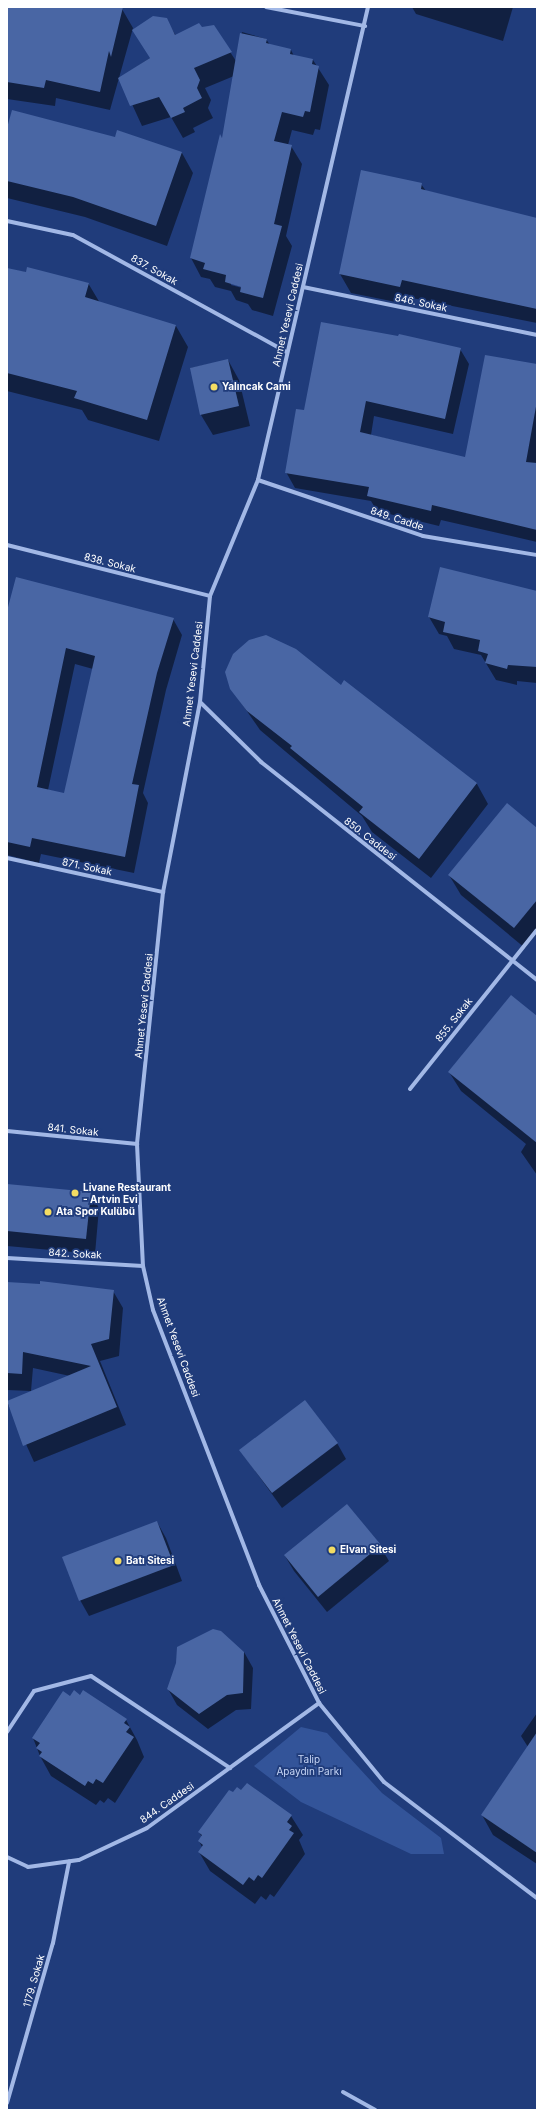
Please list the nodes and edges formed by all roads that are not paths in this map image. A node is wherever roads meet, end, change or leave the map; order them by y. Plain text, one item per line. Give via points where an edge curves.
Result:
1 (266, 7) edge
2 (368, 7) edge
3 (365, 26) junction
4 (7, 221) edge
5 (303, 287) junction
6 (537, 335) edge
7 (287, 352) junction
8 (258, 480) junction
9 (7, 545) edge
10 (537, 555) edge
11 (210, 596) junction
12 (200, 702) junction
13 (7, 858) edge
14 (163, 892) junction
15 (537, 930) edge
16 (511, 960) junction
17 (537, 980) edge
18 (410, 1089) dead end
19 (7, 1131) edge
20 (138, 1144) junction
21 (7, 1258) edge
22 (143, 1266) junction
23 (318, 1703) junction
24 (7, 1732) edge
25 (230, 1768) junction
26 (7, 1857) edge
27 (68, 1862) junction
28 (537, 1898) edge
29 (343, 2092) dead end
30 (7, 2103) edge
31 (375, 2110) edge

1 - 3 street
2 - 3 street, Ahmet Yesevi Caddesi
3 - 5 street, Ahmet Yesevi Caddesi
4 - 7 street, 837. Sokak via 72,235
5 - 6 street, 846. Sokak
5 - 7 street, Ahmet Yesevi Caddesi
7 - 8 street, Ahmet Yesevi Caddesi
8 - 10 street, 849. Cadde via 423,536
8 - 11 street, Ahmet Yesevi Caddesi
9 - 11 street, 838. Sokak
11 - 12 street, Ahmet Yesevi Caddesi
12 - 14 street, Ahmet Yesevi Caddesi
12 - 16 street, 850. Caddesi via 261,762
13 - 14 street, 871. Sokak
14 - 20 street, Ahmet Yesevi Caddesi
15 - 16 street, 855. Sokak
16 - 17 street, 850. Caddesi
16 - 18 street, 855. Sokak
19 - 20 street, 841. Sokak
20 - 22 street, Ahmet Yesevi Caddesi
21 - 22 street, 842. Sokak
22 - 23 street, Ahmet Yesevi Caddesi via 154,1310 259,1585
23 - 25 street, 844. Caddesi
23 - 28 street, Ahmet Yesevi Caddesi via 384,1782
24 - 25 street via 34,1691 91,1676
25 - 27 street, 844. Caddesi via 147,1828 79,1860
26 - 27 street, 844. Caddesi via 28,1867
27 - 30 street, 1179. Sokak via 53,1943
29 - 31 street

